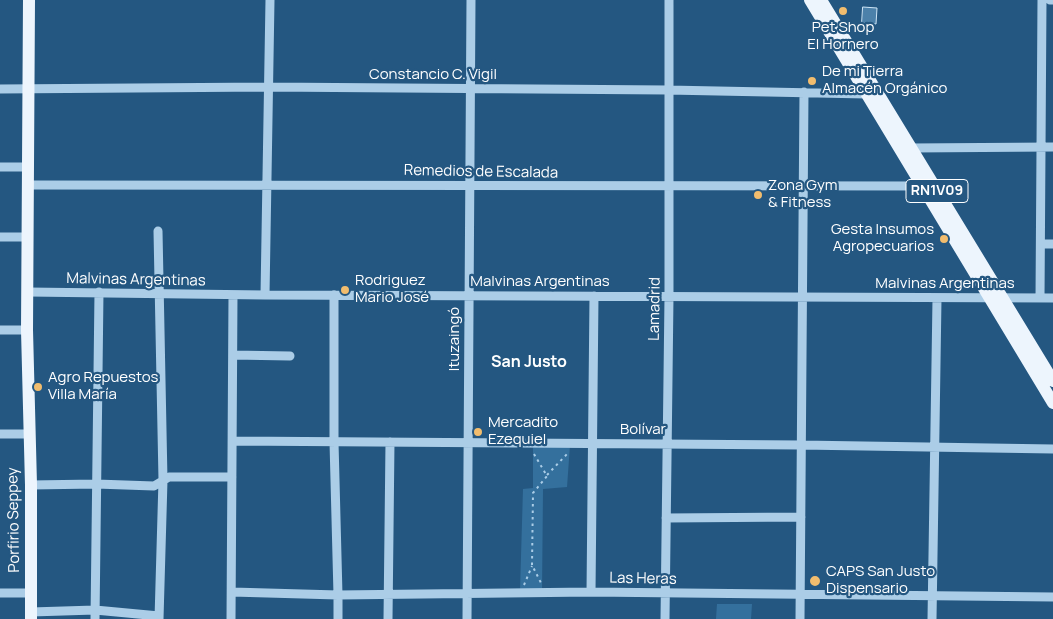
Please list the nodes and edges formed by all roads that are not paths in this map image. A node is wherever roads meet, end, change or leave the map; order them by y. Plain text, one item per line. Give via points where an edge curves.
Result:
1 (30, 0) edge
2 (270, 0) edge
3 (471, 0) edge
4 (669, 0) edge
5 (810, 0) edge
6 (821, 0) edge
7 (830, 0) edge
8 (1042, 0) edge
9 (268, 87) junction
10 (0, 89) edge
11 (470, 89) junction
12 (28, 90) junction
13 (668, 90) junction
14 (804, 92) junction
15 (867, 94) junction
16 (1042, 147) junction
17 (1053, 147) edge
18 (911, 148) junction
19 (0, 167) edge
20 (28, 167) junction
21 (266, 184) junction
22 (28, 185) junction
23 (469, 185) junction
24 (802, 186) junction
25 (929, 186) junction
26 (669, 187) junction
27 (158, 231) dead end
28 (0, 237) edge
29 (28, 237) junction
30 (1041, 244) junction
31 (1053, 244) edge
32 (28, 292) junction
33 (99, 292) junction
34 (159, 294) junction
35 (233, 295) junction
36 (265, 295) junction
37 (334, 295) junction
38 (469, 295) junction
39 (594, 296) junction
40 (669, 297) junction
41 (803, 297) junction
42 (937, 298) junction
43 (997, 298) junction
44 (1040, 298) junction
45 (1053, 298) edge
46 (0, 330) edge
47 (27, 330) junction
48 (233, 355) junction
49 (290, 356) dead end
50 (1053, 381) edge
51 (1053, 403) edge
52 (0, 434) edge
53 (28, 434) junction
54 (233, 441) junction
55 (334, 442) junction
56 (390, 442) junction
57 (468, 443) junction
58 (592, 443) junction
59 (666, 444) junction
60 (802, 444) junction
61 (935, 446) junction
62 (1053, 449) edge
63 (232, 477) junction
64 (163, 480) junction
65 (96, 484) junction
66 (30, 485) junction
67 (666, 518) junction
68 (801, 518) junction
69 (232, 592) junction
70 (591, 592) junction
71 (0, 593) edge
72 (31, 593) junction
73 (389, 593) junction
74 (665, 593) junction
75 (338, 594) junction
76 (468, 594) junction
77 (800, 595) junction
78 (933, 595) junction
79 (1053, 597) edge
80 (95, 614) edge
81 (31, 616) edge
82 (159, 617) edge
83 (231, 619) edge
84 (338, 619) edge
85 (388, 619) edge
86 (468, 619) edge
87 (665, 619) edge
88 (800, 619) edge
89 (932, 619) edge

1 - 12 main road, Porfirio Seppey
2 - 9 street
3 - 11 street, Ituzaingó
4 - 13 street, Lamadrid
5 - 15 main road, RN1V09
6 - 7 street
6 - 18 main road, RN1V09
8 - 16 street
9 - 11 street, Constancio C. Vigil
9 - 12 street, Constancio C. Vigil
9 - 21 street
10 - 12 street, Constancio C. Vigil
11 - 13 street, Constancio C. Vigil
11 - 23 street, Ituzaingó
12 - 20 main road, Porfirio Seppey
13 - 14 street, Constancio C. Vigil
13 - 26 street, Lamadrid
14 - 15 street, Constancio C. Vigil
14 - 24 street
15 - 25 main road, RN1V09
16 - 17 street
16 - 18 street
16 - 30 street
18 - 25 main road, RN1V09
19 - 20 street
20 - 22 main road, Porfirio Seppey
21 - 22 street, Remedios de Escalada
21 - 23 street, Remedios de Escalada
21 - 36 street
22 - 29 main road, Porfirio Seppey
23 - 26 street, Remedios de Escalada
23 - 38 street, Ituzaingó
24 - 25 street, Remedios de Escalada
24 - 26 street, Remedios de Escalada
24 - 41 street
25 - 43 main road, RN1V09
26 - 40 street, Lamadrid
27 - 34 street
28 - 29 street
29 - 32 main road, Porfirio Seppey
30 - 31 street
30 - 44 street
32 - 33 street, Malvinas Argentinas
32 - 47 main road, Porfirio Seppey
33 - 34 street, Malvinas Argentinas
33 - 65 street
34 - 35 street, Malvinas Argentinas
34 - 64 street
35 - 36 street, Malvinas Argentinas
35 - 48 street
36 - 37 street, Malvinas Argentinas
37 - 38 street, Malvinas Argentinas
37 - 55 street
38 - 39 street, Malvinas Argentinas
38 - 57 street, Ituzaingó
39 - 40 street, Malvinas Argentinas
39 - 58 street
40 - 41 street, Malvinas Argentinas
40 - 59 street, Lamadrid
41 - 42 street, Malvinas Argentinas
41 - 60 street
42 - 43 street, Malvinas Argentinas
42 - 61 street
43 - 44 street, Malvinas Argentinas
43 - 50 main road, RN1V09
43 - 51 main road, RN1V09
44 - 45 street, Malvinas Argentinas
46 - 47 street
47 - 53 main road, Porfirio Seppey
48 - 49 street
48 - 54 street
52 - 53 street
53 - 66 main road, Porfirio Seppey
54 - 55 street, Bolívar
54 - 63 street
55 - 56 street, Bolívar
55 - 75 street
56 - 57 street, Bolívar
56 - 73 street
57 - 58 street, Bolívar
57 - 76 street, Ituzaingó
58 - 59 street, Bolívar
58 - 70 street
59 - 60 street, Bolívar
59 - 67 street, Lamadrid
60 - 61 street, Bolívar
60 - 68 street
61 - 62 street, Bolívar
61 - 78 street
63 - 64 street via 168,477
63 - 69 street
64 - 65 street via 154,486
64 - 82 street
65 - 66 street
65 - 80 street
66 - 72 main road, Porfirio Seppey
67 - 68 street
67 - 74 street, Lamadrid
68 - 77 street
69 - 75 street, Las Heras
69 - 83 street
70 - 74 street, Las Heras
70 - 76 street, Las Heras
71 - 72 street
72 - 81 main road, Porfirio Seppey
73 - 75 street, Las Heras
73 - 76 street, Las Heras
73 - 85 street
74 - 77 street, Las Heras
74 - 87 street, Lamadrid
75 - 84 street
76 - 86 street, Ituzaingó
77 - 78 street, Las Heras
77 - 88 street
78 - 79 street, Las Heras
78 - 89 street
80 - 81 street
80 - 82 street

